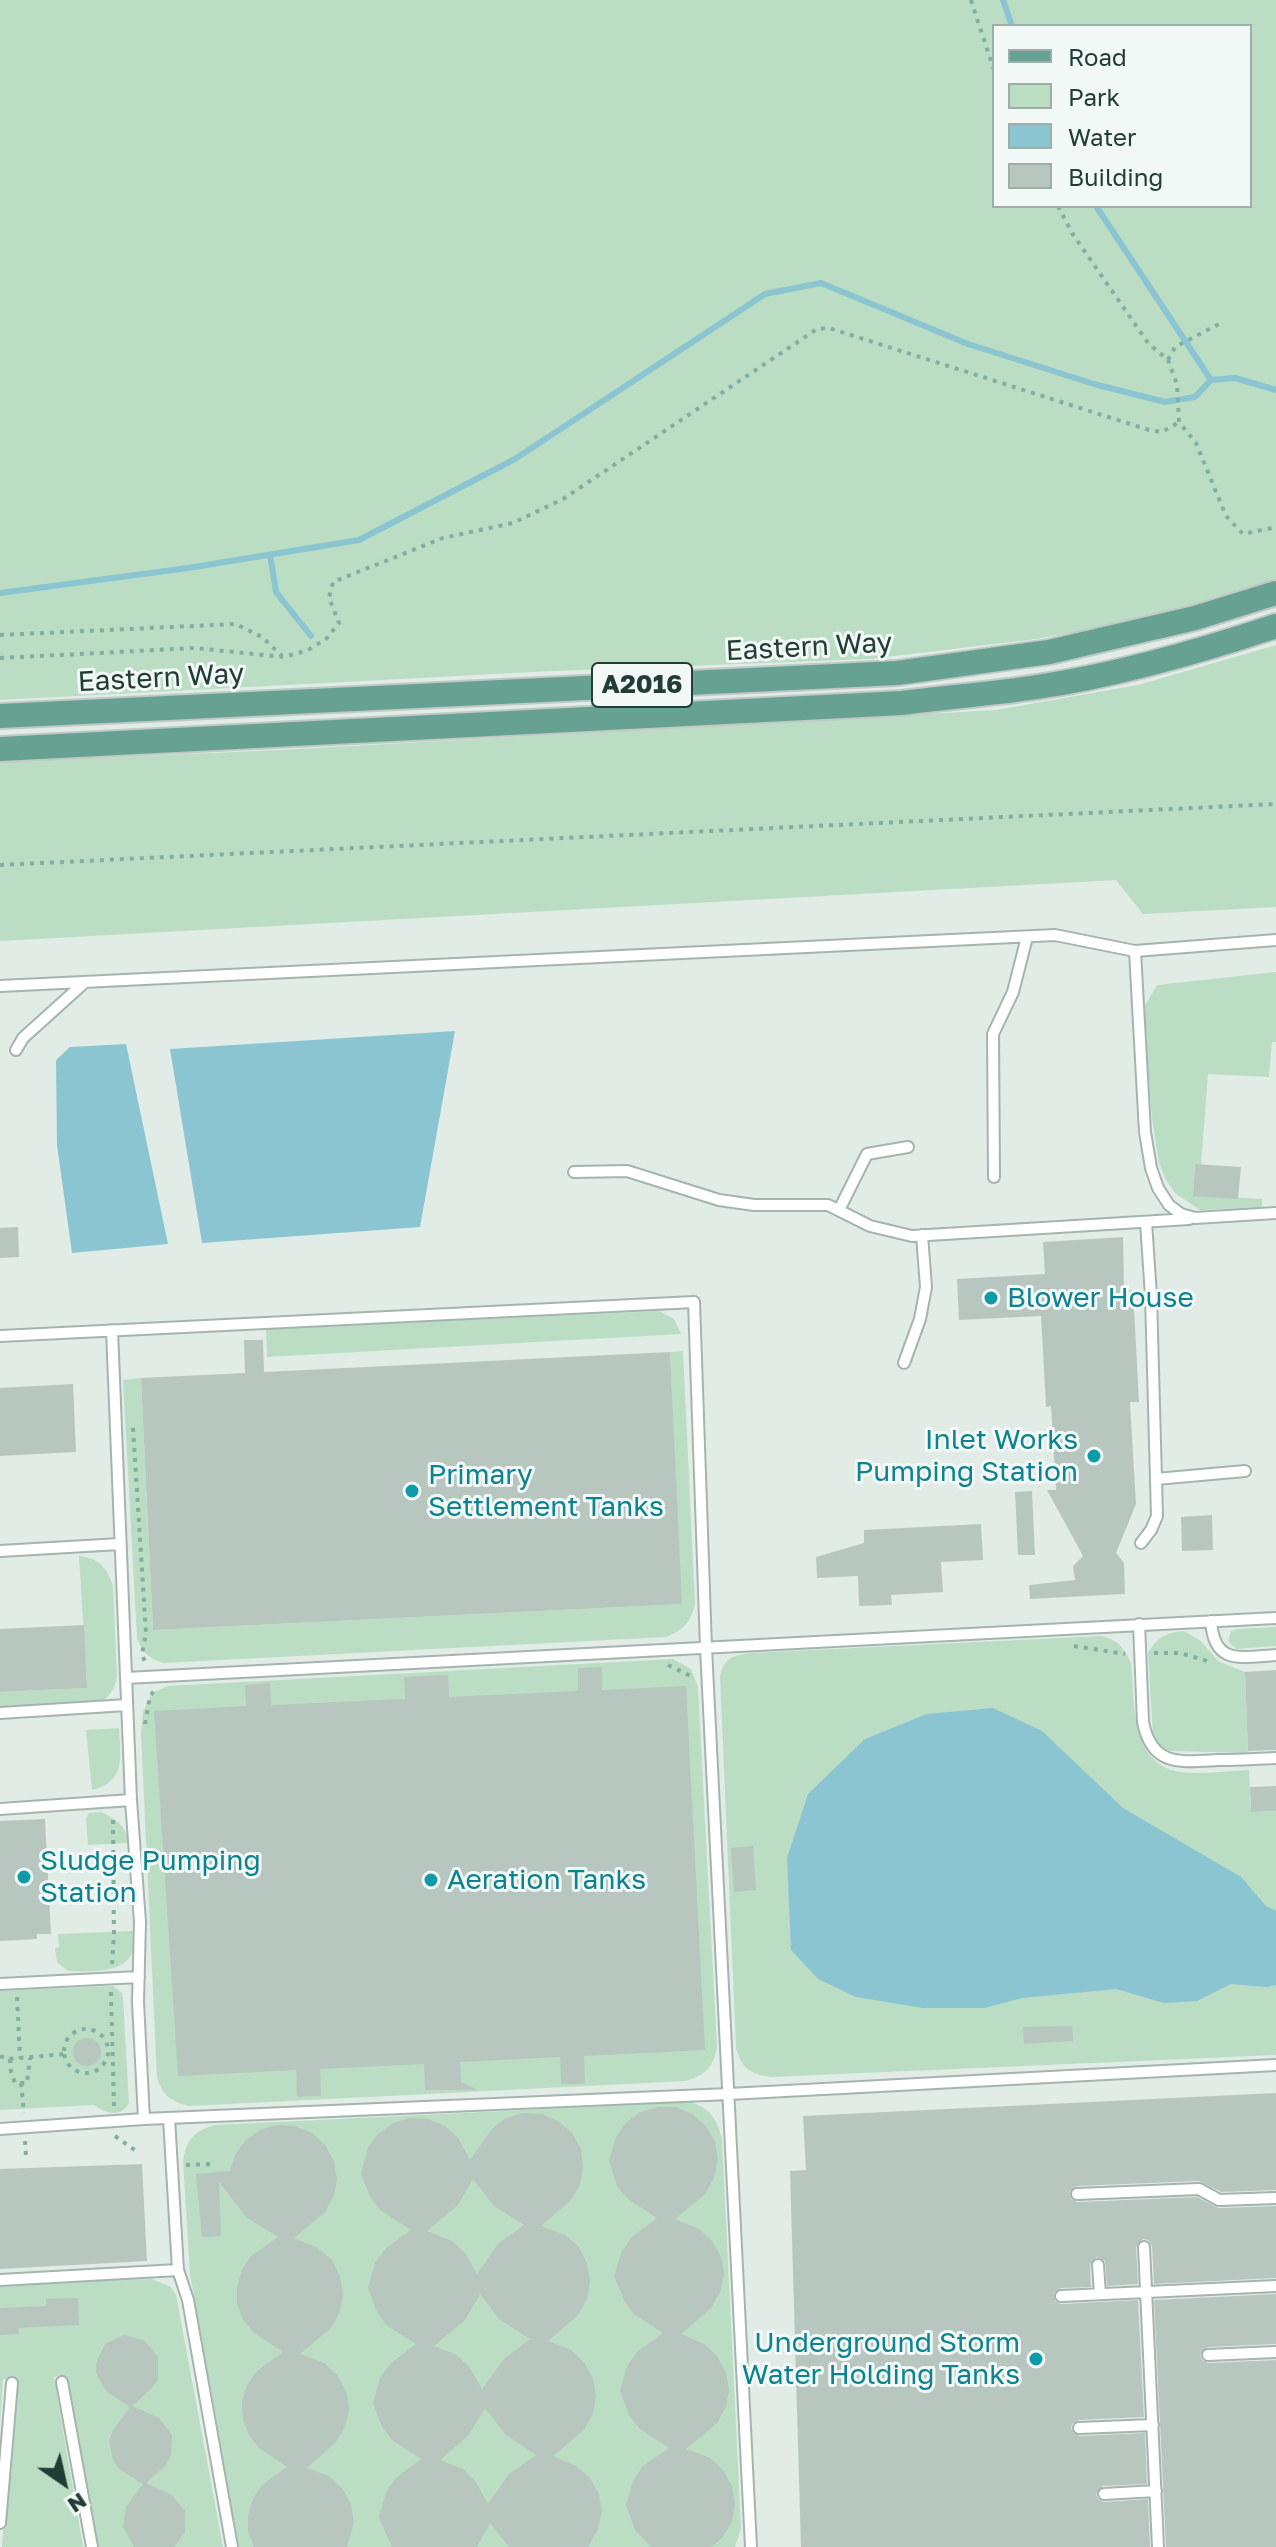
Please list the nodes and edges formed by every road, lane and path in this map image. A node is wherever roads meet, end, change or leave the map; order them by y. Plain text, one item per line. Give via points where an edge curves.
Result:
1 (971, 0) edge
2 (992, 64) edge
3 (1059, 208) edge
4 (1219, 324) dead end
5 (1168, 360) junction
6 (1179, 422) junction
7 (1276, 527) edge
8 (1276, 593) edge
9 (1276, 626) edge
10 (0, 635) edge
11 (284, 657) junction
12 (0, 658) edge
13 (730, 681) junction
14 (731, 712) junction
15 (0, 716) edge
16 (0, 749) edge
17 (1276, 804) edge
18 (0, 865) edge
19 (1027, 937) junction
20 (1276, 940) edge
21 (1135, 951) junction
22 (85, 982) junction
23 (0, 986) edge
24 (16, 1050) dead end
25 (908, 1147) dead end
26 (574, 1172) dead end
27 (994, 1177) dead end
28 (839, 1210) junction
29 (1276, 1213) edge
30 (1195, 1218) junction
31 (1146, 1222) junction
32 (922, 1235) junction
33 (112, 1330) junction
34 (0, 1336) edge
35 (904, 1363) dead end
36 (133, 1417) dead end
37 (1245, 1471) dead end
38 (1156, 1479) junction
39 (1141, 1543) dead end
40 (120, 1544) junction
41 (0, 1551) edge
42 (1276, 1618) edge
43 (1211, 1621) junction
44 (1139, 1624) junction
45 (1073, 1645) dead end
46 (142, 1646) dead end
47 (706, 1648) junction
48 (1141, 1654) junction
49 (1276, 1655) edge
50 (661, 1662) dead end
51 (1221, 1665) dead end
52 (708, 1677) junction
53 (126, 1678) junction
54 (160, 1687) dead end
55 (127, 1705) junction
56 (0, 1713) edge
57 (128, 1731) junction
58 (1276, 1758) edge
59 (131, 1800) junction
60 (113, 1801) junction
61 (0, 1809) edge
62 (139, 1977) junction
63 (112, 1978) junction
64 (16, 1983) junction
65 (0, 1984) edge
66 (65, 2054) junction
67 (0, 2056) edge
68 (20, 2058) junction
69 (30, 2058) junction
70 (10, 2059) junction
71 (1276, 2065) edge
72 (729, 2094) junction
73 (169, 2118) junction
74 (144, 2119) junction
75 (114, 2121) junction
76 (0, 2129) edge
77 (139, 2153) dead end
78 (212, 2164) dead end
79 (186, 2165) dead end
80 (1077, 2194) dead end
81 (1276, 2198) edge
82 (1144, 2247) dead end
83 (1098, 2265) dead end
84 (178, 2270) junction
85 (0, 2280) edge
86 (1276, 2286) edge
87 (1146, 2292) junction
88 (1100, 2294) junction
89 (1061, 2296) dead end
90 (1276, 2352) edge
91 (1208, 2355) dead end
92 (62, 2382) dead end
93 (12, 2383) dead end
94 (1153, 2425) junction
95 (1079, 2428) dead end
96 (1156, 2491) junction
97 (1104, 2494) dead end
98 (0, 2523) edge
99 (92, 2547) edge
100 (232, 2547) edge
101 (751, 2547) edge
102 (1158, 2547) edge

1 - 2 path
3 - 5 path via 1148,343
4 - 5 path via 1175,347
5 - 6 path via 1177,384
6 - 7 path via 1196,443 1226,516 1243,534
6 - 11 path via 1162,432 1149,430 829,328 817,329 563,499 513,523 443,538 333,582 329,598 339,623 326,639
8 - 13 main road, Eastern Way / A2016 via 1049,652 897,673
9 - 14 main road, A2016 via 1129,669 1038,687 902,703
10 - 11 path via 236,624 262,637
11 - 12 path via 195,648
13 - 14 lane
13 - 15 main road, Eastern Way / A2016
14 - 16 main road, A2016
17 - 18 path
19 - 21 lane via 1055,935
19 - 22 lane
19 - 27 lane via 1013,992 993,1034
20 - 21 lane
21 - 30 lane via 1151,1168 1169,1205
22 - 23 lane
22 - 24 lane
25 - 28 lane via 867,1154
26 - 28 lane via 627,1171 719,1200 828,1205
28 - 32 lane via 883,1230
29 - 30 lane
30 - 31 lane
31 - 32 lane
31 - 38 lane
32 - 35 lane via 926,1287
33 - 34 lane
33 - 40 lane
33 - 47 lane via 694,1302
36 - 46 path via 146,1633
37 - 38 lane
38 - 39 lane via 1157,1516
40 - 41 lane
40 - 53 lane
42 - 43 lane
43 - 44 lane
43 - 49 lane via 1212,1638 1224,1654
44 - 47 lane
44 - 48 lane
45 - 48 path
47 - 52 lane
47 - 53 lane
48 - 51 path via 1180,1653
48 - 58 lane via 1146,1738 1164,1757 1180,1762
50 - 52 path via 693,1677
52 - 72 lane
53 - 55 lane
54 - 57 path via 150,1696 145,1724
55 - 56 lane
55 - 57 lane
57 - 59 lane
59 - 60 lane
59 - 62 lane
60 - 61 lane
60 - 63 path
62 - 63 lane
62 - 74 lane
63 - 64 lane
63 - 75 path
64 - 65 lane
64 - 68 path
66 - 66 path via 68,2039 86,2029 105,2038 109,2051 105,2064 87,2074 74,2069
66 - 69 path
67 - 70 path
68 - 69 path
68 - 70 path
69 - 70 path via 27,2083 15,2083
71 - 72 lane
72 - 73 lane
72 - 101 lane
73 - 74 lane
73 - 84 lane
74 - 75 lane
75 - 76 lane
75 - 77 path via 115,2138
78 - 79 path
80 - 81 lane via 1199,2189 1219,2200
82 - 87 lane
83 - 88 lane
84 - 85 lane
84 - 100 lane via 188,2300
86 - 87 lane
87 - 88 lane
87 - 94 lane
88 - 89 lane
90 - 91 lane
92 - 99 lane
93 - 98 lane
94 - 95 lane
94 - 96 lane
96 - 97 lane
96 - 102 lane

